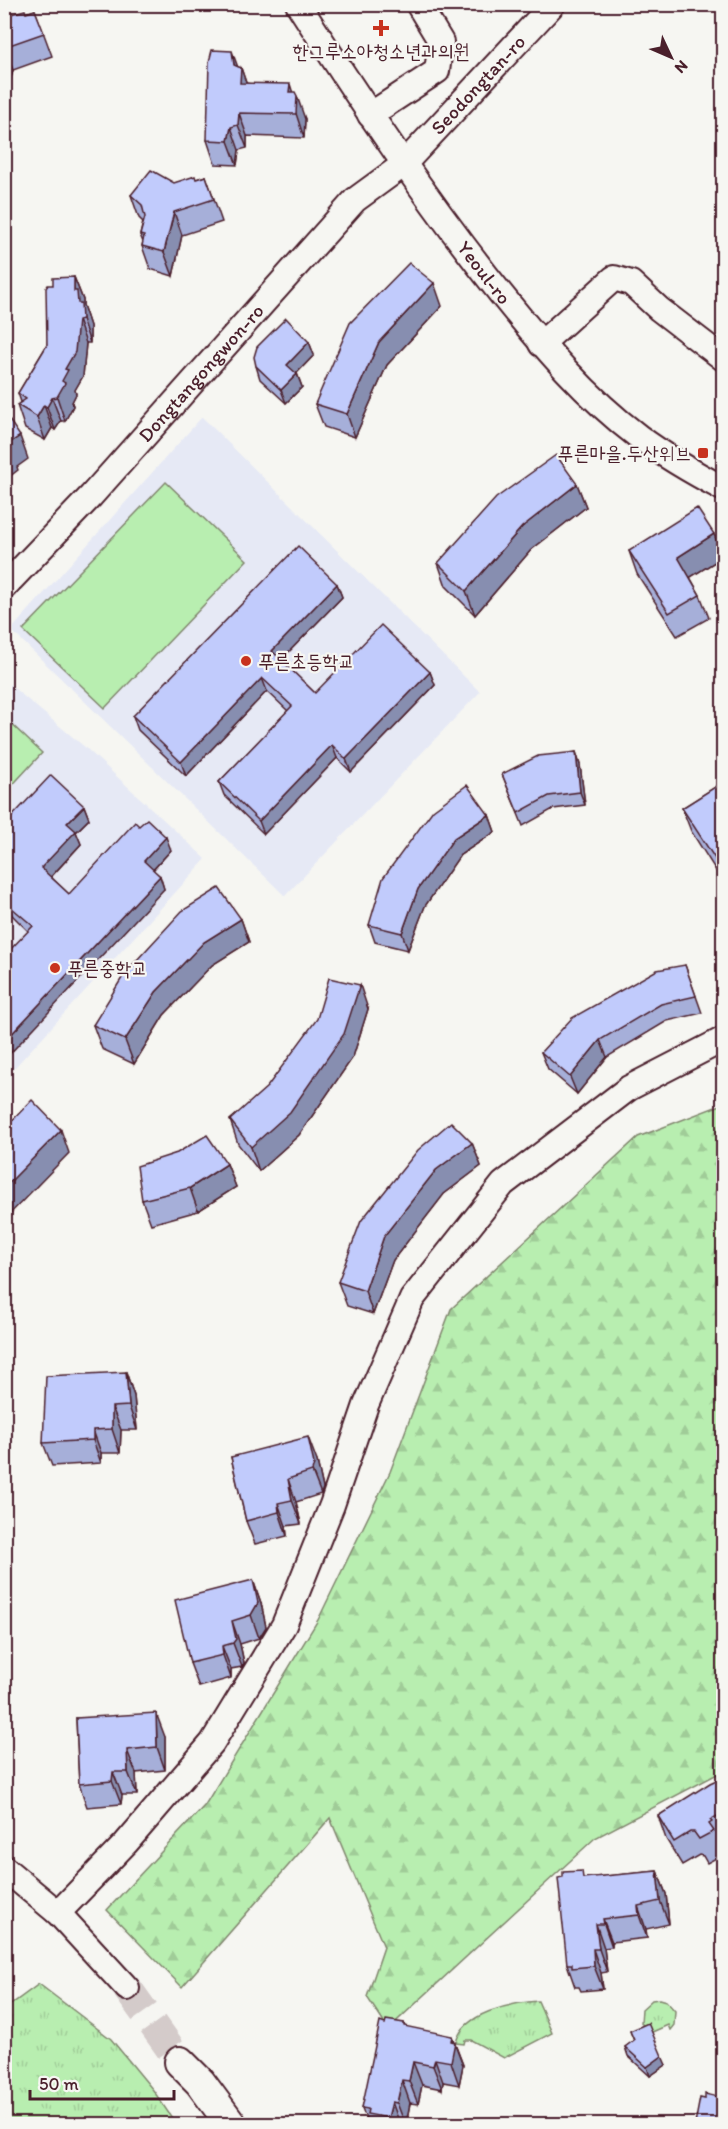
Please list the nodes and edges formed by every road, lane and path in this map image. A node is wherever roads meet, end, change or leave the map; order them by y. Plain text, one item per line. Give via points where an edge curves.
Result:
1 (298, 4) edge
2 (418, 4) edge
3 (553, 4) edge
4 (370, 115) junction
5 (403, 165) junction
6 (541, 344) junction
7 (723, 359) edge
8 (723, 489) edge
9 (4, 588) edge
10 (723, 1039) edge
11 (4, 1868) edge
12 (58, 1913) junction
13 (127, 1988) tunnel mouth
14 (180, 2062) tunnel mouth
15 (231, 2124) edge

1 - 4 street, Yeoul-ro
2 - 4 street via 441,42 437,71
3 - 5 street, Seodongtan-ro
4 - 5 street, Yeoul-ro
5 - 6 street, Yeoul-ro
5 - 9 street, Dongtangongwon-ro via 355,200
6 - 7 street via 614,278 631,283
6 - 8 street, Yeoul-ro via 637,436
10 - 12 street via 629,1088 503,1184 412,1299 366,1405 332,1505 284,1625 212,1743 126,1843
11 - 12 street
12 - 13 street
14 - 15 main road

